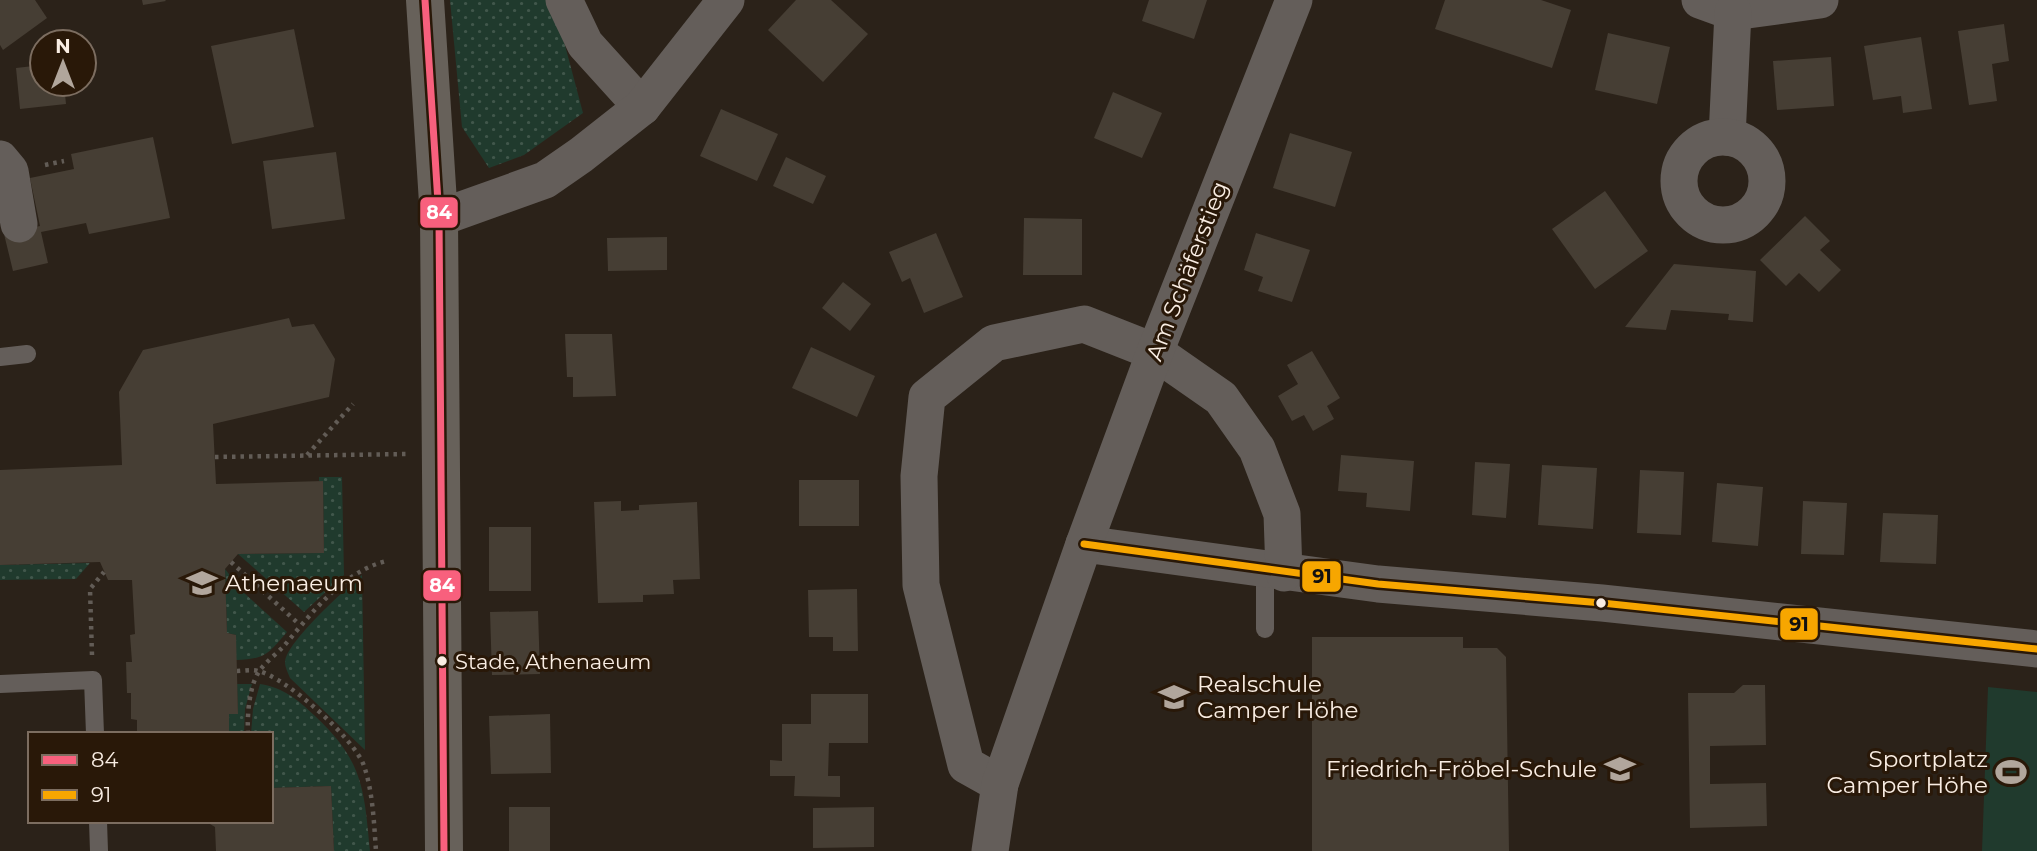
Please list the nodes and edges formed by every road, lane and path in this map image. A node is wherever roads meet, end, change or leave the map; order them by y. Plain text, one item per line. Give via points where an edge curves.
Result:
1 (425, 0) edge
2 (564, 0) edge
3 (726, 0) edge
4 (1294, 0) edge
5 (1820, 0) edge
6 (1717, 6) edge
7 (642, 107) junction
8 (1727, 137) dead end
9 (0, 159) edge
10 (439, 218) junction
11 (19, 224) dead end
12 (1155, 352) junction
13 (27, 354) dead end
14 (0, 357) edge
15 (354, 404) dead end
16 (412, 454) dead end
17 (307, 455) junction
18 (215, 457) dead end
19 (1084, 544) junction
20 (386, 561) dead end
21 (231, 562) dead end
22 (1275, 571) junction
23 (104, 572) dead end
24 (300, 625) junction
25 (1265, 629) dead end
26 (2037, 649) edge
27 (237, 671) dead end
28 (259, 671) junction
29 (93, 680) junction
30 (0, 684) edge
31 (95, 732) edge
32 (248, 732) edge
33 (1000, 784) junction
34 (98, 823) edge
35 (99, 851) edge
36 (376, 851) edge
37 (444, 851) edge
38 (990, 851) edge

1 - 10 main road
2 - 7 street via 585,44
3 - 7 street
4 - 12 street, Am Schäferstieg
5 - 6 street
6 - 8 street
7 - 10 street via 545,180
9 - 11 street via 10,171
10 - 37 main road
12 - 19 street, Am Schäferstieg
12 - 22 street via 1221,398 1257,449 1282,514
12 - 33 street via 1084,324 994,343 927,397 919,476 921,585 966,765
13 - 14 lane
15 - 17 path
16 - 17 path
17 - 18 path
19 - 22 street
19 - 33 street, Am Schäferstieg
20 - 24 path via 367,566 348,579
21 - 24 path
22 - 25 lane
22 - 26 street
23 - 29 path via 90,589
24 - 28 path
27 - 28 path
28 - 32 path via 248,709
28 - 36 path via 293,690 356,749 369,789
29 - 30 lane
29 - 31 lane
33 - 38 street, Am Schäferstieg
34 - 35 lane

